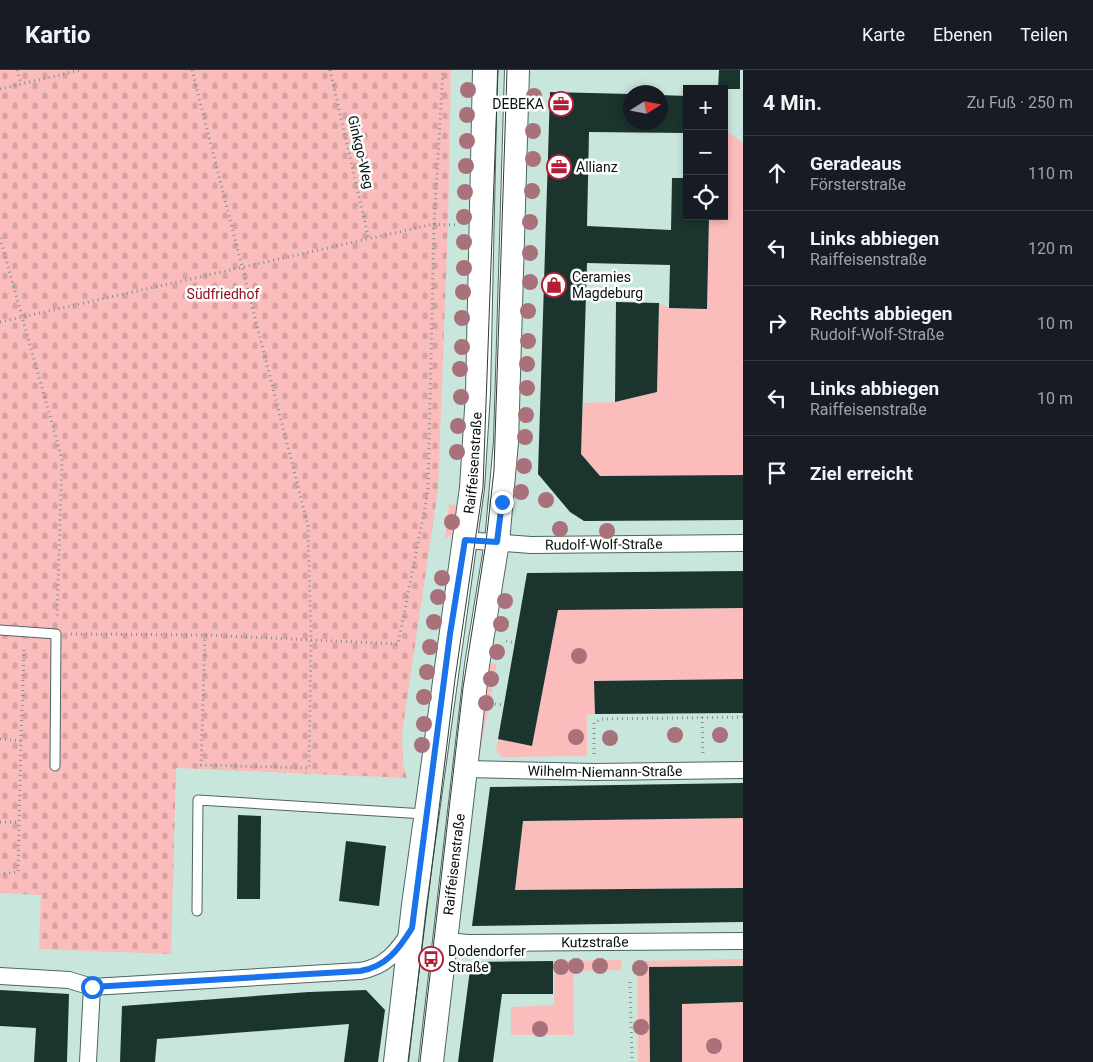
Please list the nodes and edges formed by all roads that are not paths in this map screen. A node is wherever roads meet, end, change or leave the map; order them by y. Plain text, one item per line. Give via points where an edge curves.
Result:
1 (485, 70) edge
2 (517, 70) edge
3 (465, 540) junction
4 (497, 542) junction
5 (743, 543) edge
6 (0, 630) edge
7 (55, 766) dead end
8 (466, 769) junction
9 (743, 770) edge
10 (427, 814) junction
11 (419, 871) junction
12 (197, 911) dead end
13 (412, 928) junction
14 (446, 941) junction
15 (743, 941) edge
16 (0, 976) edge
17 (92, 987) junction
18 (88, 1062) edge
19 (396, 1062) edge
20 (410, 1062) edge
21 (430, 1062) edge

1 - 3 main road, Raiffeisenstraße via 478,393
2 - 4 main road, Raiffeisenstraße via 506,442
3 - 4 street, Rudolf-Wolf-Straße
3 - 10 main road, Raiffeisenstraße
4 - 5 street, Rudolf-Wolf-Straße via 531,545
4 - 8 main road, Raiffeisenstraße via 477,665
6 - 7 lane via 56,634
8 - 9 street, Wilhelm-Niemann-Straße via 594,772
8 - 14 main road, Raiffeisenstraße
10 - 11 main road, Raiffeisenstraße
10 - 12 lane via 198,800
11 - 13 main road, Raiffeisenstraße
11 - 20 main road via 427,918
13 - 17 street via 394,955 369,970
13 - 19 main road, Raiffeisenstraße
14 - 15 street, Kutzstraße
14 - 21 main road, Raiffeisenstraße
16 - 17 street via 69,980
17 - 18 street

